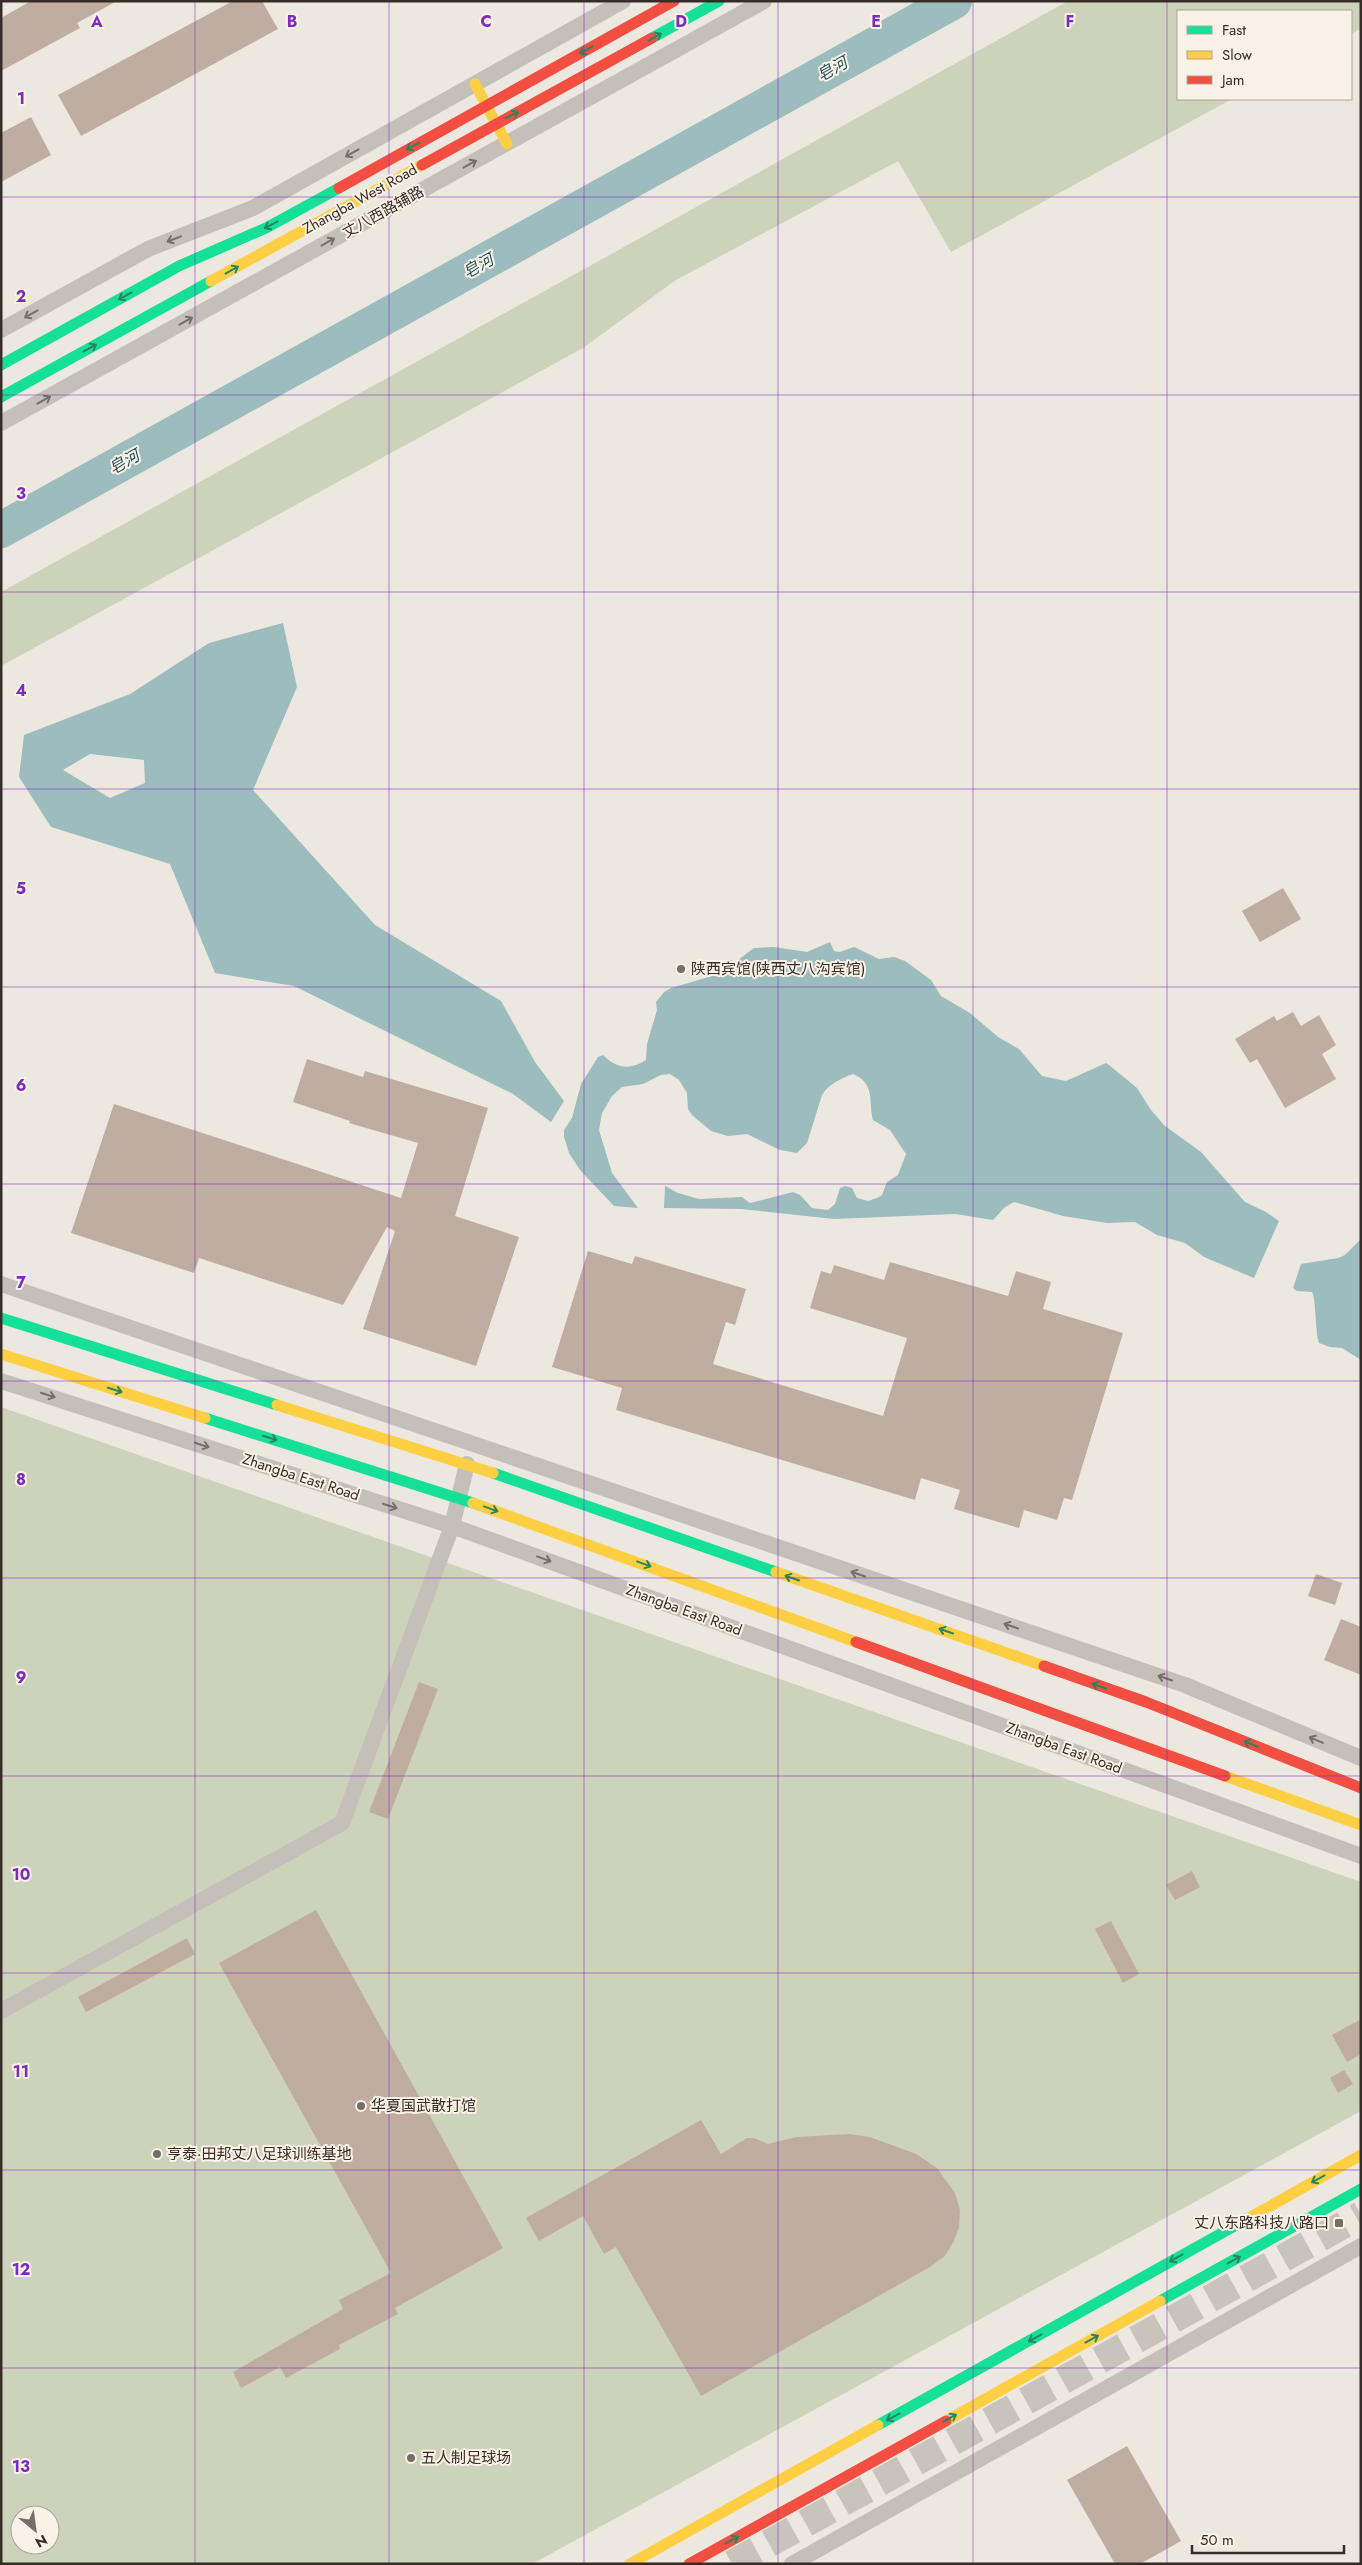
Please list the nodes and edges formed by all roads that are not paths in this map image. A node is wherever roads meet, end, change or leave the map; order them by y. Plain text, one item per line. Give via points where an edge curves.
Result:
1 (623, 1) edge
2 (674, 1) edge
3 (719, 1) edge
4 (764, 1) edge
5 (475, 84) junction
6 (486, 106) junction
7 (497, 124) junction
8 (507, 144) junction
9 (1, 330) edge
10 (1, 365) edge
11 (1, 397) edge
12 (1, 423) edge
13 (1, 1284) edge
14 (1, 1318) edge
15 (1, 1354) edge
16 (1, 1380) edge
17 (468, 1464) junction
18 (458, 1497) junction
19 (452, 1526) junction
20 (1361, 1758) edge
21 (1361, 1788) edge
22 (1361, 1825) edge
23 (1361, 1856) edge
24 (1, 2011) edge
25 (1361, 2155) edge
26 (1361, 2190) edge
27 (1361, 2246) edge
28 (630, 2564) edge
29 (689, 2564) edge
30 (792, 2564) edge

1 - 5 street
2 -> 6 main road, Zhangba West Road
7 -> 3 main road, Zhangba West Road
4 - 8 street, 丈八西路辅路
5 - 6 main road
5 -> 9 street via 253,208 148,249
6 - 7 main road
6 -> 10 main road, Zhangba West Road via 266,228 179,266
7 - 8 main road
11 -> 7 main road, Zhangba West Road
12 -> 8 street, 丈八西路辅路
20 -> 13 street via 1185,1685
14 - 17 main road
15 -> 18 main road, Zhangba East Road
16 -> 19 street, Zhangba East Road
17 - 18 street
21 -> 17 main road via 1146,1702
18 - 19 street
18 -> 22 main road, Zhangba East Road
19 -> 23 street, Zhangba East Road
19 - 24 street via 342,1823
25 -> 28 main road
29 -> 26 main road
27 - 30 street

